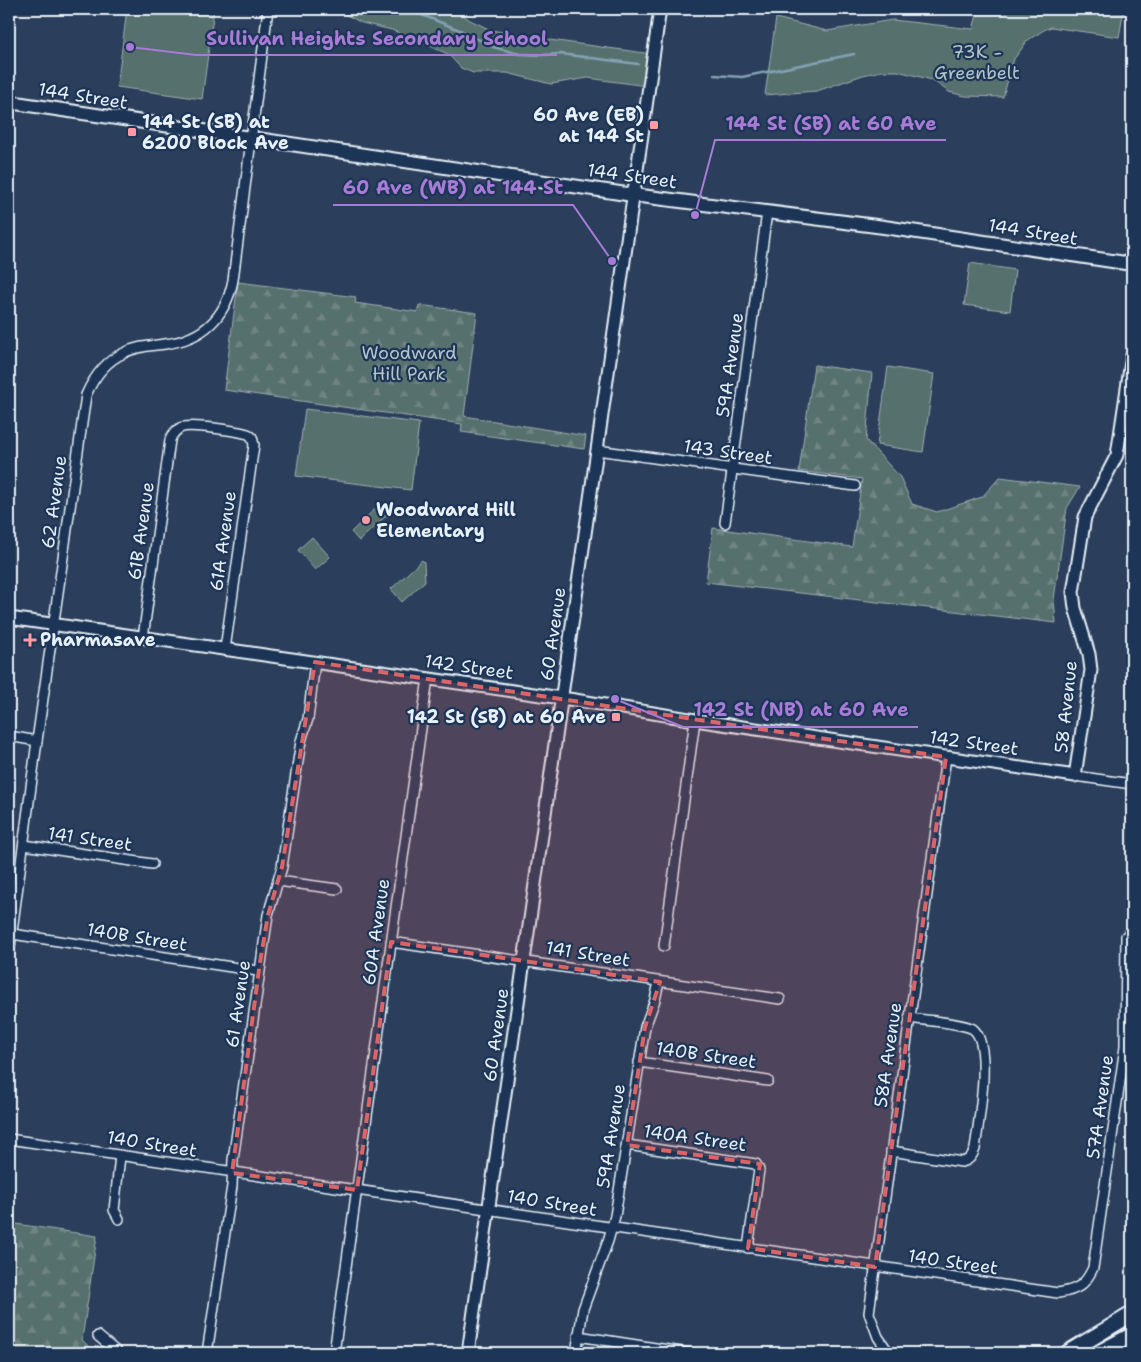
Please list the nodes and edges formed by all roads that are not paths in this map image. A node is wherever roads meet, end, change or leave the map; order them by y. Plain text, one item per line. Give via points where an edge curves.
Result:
1 (268, 9) edge
2 (660, 9) edge
3 (9, 102) edge
4 (251, 139) junction
5 (633, 195) junction
6 (767, 212) junction
7 (1132, 264) edge
8 (1132, 355) edge
9 (176, 430) joint
10 (597, 450) junction
11 (732, 468) junction
12 (855, 486) dead end
13 (725, 523) dead end
14 (9, 618) edge
15 (53, 625) junction
16 (142, 638) junction
17 (224, 649) junction
18 (315, 662) junction
19 (428, 678) junction
20 (562, 698) junction
21 (696, 720) junction
22 (9, 736) edge
23 (37, 741) junction
24 (946, 757) junction
25 (1075, 776) junction
26 (1132, 784) edge
27 (24, 845) junction
28 (152, 864) dead end
29 (278, 881) junction
30 (337, 889) dead end
31 (12, 934) junction
32 (1126, 936) dead end
33 (391, 942) junction
34 (664, 946) dead end
35 (9, 954) edge
36 (524, 961) junction
37 (258, 971) junction
38 (659, 982) junction
39 (780, 998) dead end
40 (909, 1018) junction
41 (1128, 1048) edge
42 (640, 1062) junction
43 (768, 1081) dead end
44 (9, 1139) edge
45 (627, 1145) junction
46 (891, 1150) junction
47 (120, 1156) junction
48 (232, 1173) junction
49 (357, 1190) junction
50 (488, 1210) junction
51 (119, 1219) dead end
52 (612, 1229) junction
53 (748, 1248) junction
54 (875, 1268) junction
55 (1088, 1280) joint
56 (1132, 1314) edge
57 (1132, 1334) edge
58 (98, 1336) dead end
59 (578, 1336) junction
60 (118, 1353) edge
61 (208, 1353) edge
62 (334, 1353) edge
63 (468, 1353) edge
64 (576, 1353) edge
65 (688, 1353) edge
66 (889, 1353) edge
67 (1067, 1353) edge
68 (1098, 1353) edge

1 - 4 street
2 - 5 street, 60 Avenue
3 - 4 main road, 144 Street
4 - 5 main road, 144 Street
4 - 15 street, 62 Avenue via 233,280 226,305 219,316 193,336 179,342 139,347 123,353 98,373 86,395
5 - 6 main road, 144 Street
5 - 10 street, 60 Avenue
6 - 7 main road, 144 Street
6 - 11 street, 59A Avenue
8 - 25 street, 58 Avenue via 1119,449 1085,517 1074,580 1075,608 1091,670
9 - 16 street, 61B Avenue via 170,440
9 - 17 street, 61A Avenue via 185,426 244,433 252,437 254,445
10 - 11 street, 143 Street
10 - 20 street, 60 Avenue
11 - 12 street, 143 Street
11 - 13 street, 59A Avenue
14 - 15 street, 142 Street
15 - 16 street, 142 Street
15 - 23 street, 62 Avenue
16 - 17 street, 142 Street
17 - 18 street, 142 Street
18 - 19 street, 142 Street
18 - 29 street, 61 Avenue via 308,719 301,741
19 - 20 street, 142 Street
19 - 33 street, 60A Avenue
20 - 21 street, 142 Street
20 - 36 street, 60 Avenue
21 - 24 street, 142 Street
21 - 34 street
22 - 23 street
23 - 27 street, 62 Avenue
24 - 25 street, 142 Street
24 - 40 street, 58A Avenue
25 - 26 street, 142 Street
27 - 28 street, 141 Street
27 - 31 street, 62 Avenue
29 - 30 street
29 - 37 street, 61 Avenue
31 - 35 street, 62 Avenue
31 - 37 street, 140B Street
32 - 41 street, 57A Avenue
33 - 36 street, 141 Street
33 - 49 street, 60A Avenue
36 - 38 street, 141 Street
36 - 50 street, 60 Avenue
37 - 48 street, 61 Avenue
38 - 39 street, 141 Street
38 - 42 street, 59A Avenue via 645,1027
40 - 46 street, 58A Avenue
40 - 46 street via 968,1026 981,1041 984,1084 975,1149 968,1160 962,1162
41 - 55 street, 57A Avenue via 1093,1268
42 - 43 street, 140B Street
42 - 45 street, 59A Avenue
44 - 47 street, 140 Street
45 - 52 street, 59A Avenue
45 - 53 street, 140A Street via 758,1166
46 - 54 street, 58A Avenue
47 - 48 street, 140 Street
47 - 51 street via 114,1210
48 - 49 street, 140 Street
48 - 61 street, 61 Avenue
49 - 50 street, 140 Street
49 - 62 street, 60A Avenue
50 - 52 street, 140 Street
50 - 63 street, 60 Avenue
52 - 53 street, 140 Street
52 - 59 street, 59A Avenue via 583,1309
53 - 54 street, 140 Street
54 - 55 street, 140 Street via 1058,1293 1076,1289
54 - 66 street, 58A Avenue via 869,1313
56 - 67 main road
57 - 68 main road
58 - 60 street
59 - 64 street, 59A Avenue
59 - 65 street

